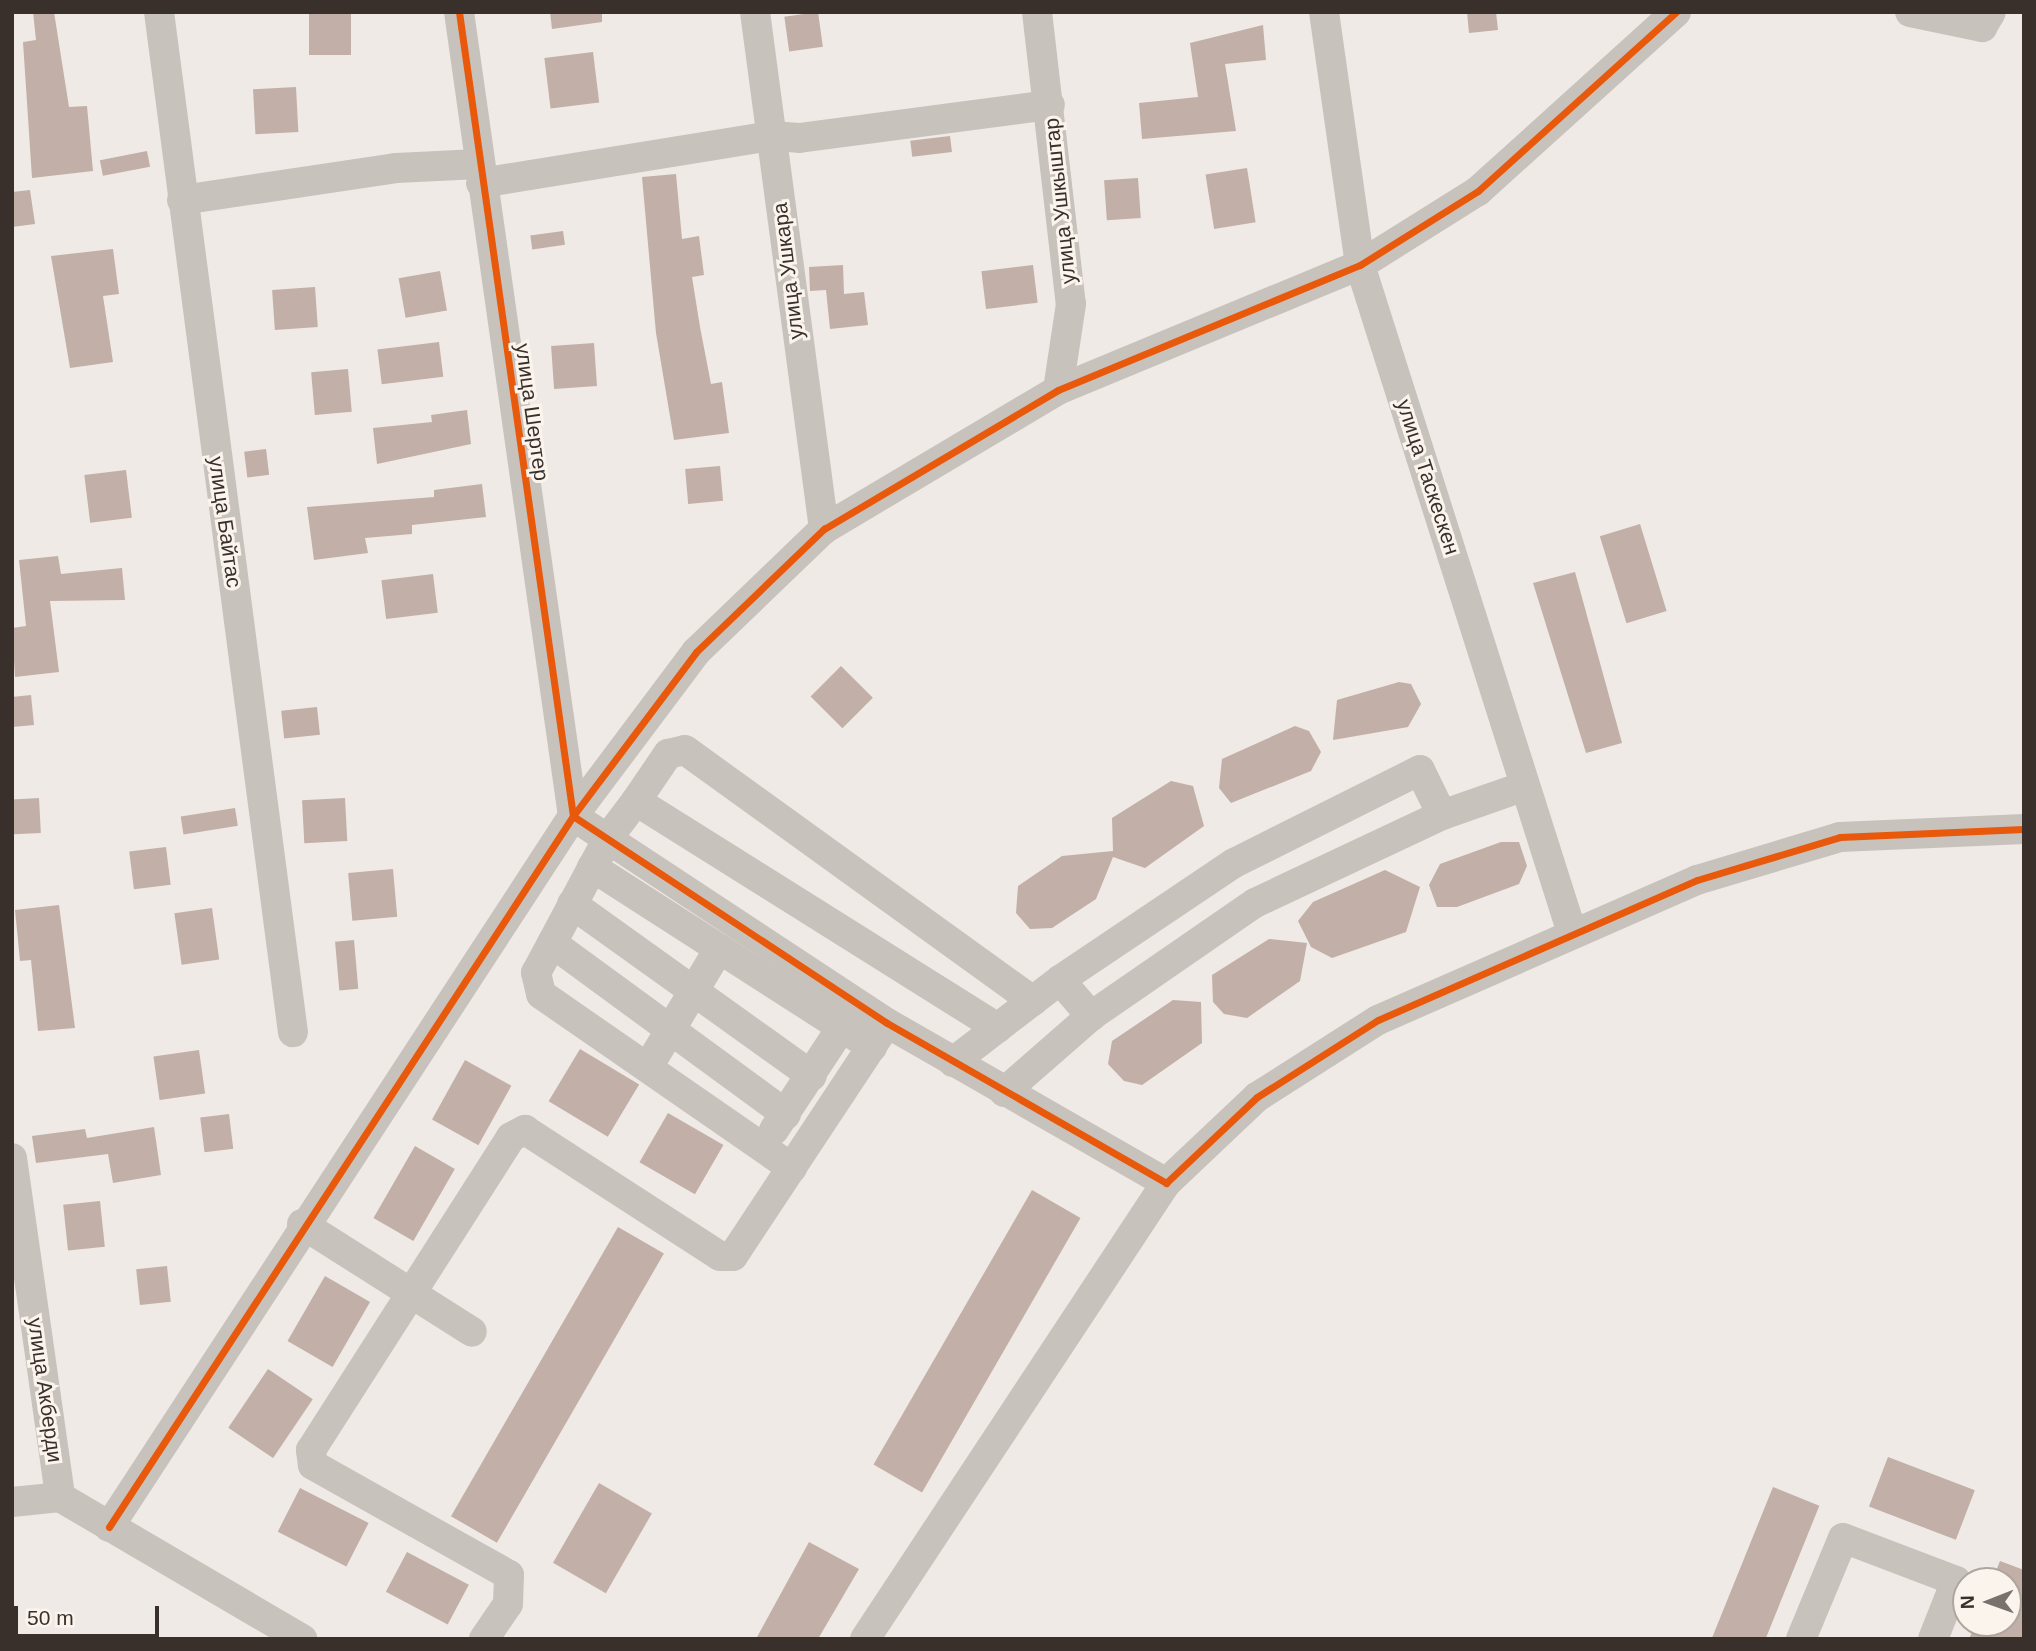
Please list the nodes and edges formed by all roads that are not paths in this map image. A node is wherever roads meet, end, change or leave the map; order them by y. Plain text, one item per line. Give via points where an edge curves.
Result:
1 (159, 12) edge
2 (459, 12) edge
3 (755, 12) edge
4 (1037, 12) edge
5 (1324, 12) edge
6 (1676, 12) edge
7 (1910, 12) edge
8 (1991, 12) edge
9 (1050, 105) junction
10 (772, 136) junction
11 (480, 174) junction
12 (182, 200) junction
13 (1360, 265) junction
14 (1058, 390) junction
15 (824, 529) junction
16 (1522, 787) junction
17 (636, 801) junction
18 (1442, 815) junction
19 (573, 816) junction
20 (2024, 829) edge
21 (608, 838) junction
22 (1234, 863) junction
23 (592, 867) junction
24 (1255, 903) junction
25 (572, 904) junction
26 (1572, 933) junction
27 (552, 943) junction
28 (719, 949) junction
29 (1060, 980) junction
30 (694, 991) junction
31 (1033, 1000) junction
32 (1091, 1016) junction
33 (670, 1028) junction
34 (998, 1028) junction
35 (840, 1030) junction
36 (293, 1031) dead end
37 (880, 1035) junction
38 (953, 1062) junction
39 (648, 1067) junction
40 (812, 1076) junction
41 (1004, 1092) junction
42 (786, 1114) junction
43 (761, 1147) junction
44 (12, 1158) edge
45 (792, 1168) junction
46 (1166, 1183) junction
47 (302, 1224) junction
48 (410, 1297) junction
49 (472, 1332) dead end
50 (60, 1497) junction
51 (12, 1502) edge
52 (110, 1527) junction
53 (302, 1639) edge
54 (484, 1639) edge
55 (865, 1639) edge
56 (1801, 1639) edge
57 (1933, 1639) edge

1 - 12 street, улица Байтас
2 - 11 street, улица Шертер
3 - 10 street, улица Ушкара
4 - 9 street, улица Ушкыштар
5 - 13 street, улица Таскескен
6 - 13 street via 1478,191
7 - 8 street via 1982,27
9 - 10 street via 799,138
9 - 14 street, улица Ушкыштар via 1071,304
10 - 11 street
10 - 15 street, улица Ушкара
11 - 12 street via 396,168
11 - 19 street, улица Шертер
12 - 36 street, улица Байтас
13 - 14 street
13 - 16 street, улица Таскескен via 1499,696
14 - 15 street
15 - 19 street via 696,653
16 - 18 street
16 - 26 street, улица Таскескен
17 - 21 street
17 - 31 street via 668,754 685,750
17 - 34 street
18 - 22 street via 1420,770
18 - 24 street
19 - 21 street
19 - 47 street
20 - 26 street via 1840,837 1697,880
21 - 23 street
21 - 37 street
22 - 24 street
22 - 29 street
23 - 25 street
23 - 28 street
24 - 32 street
25 - 27 street
25 - 30 street
26 - 46 street via 1378,1020 1257,1097
27 - 33 street
27 - 39 street via 536,973 541,995
28 - 30 street
28 - 35 street
29 - 31 street
29 - 32 street
30 - 33 street
30 - 40 street
31 - 34 street
32 - 41 street
33 - 39 street
33 - 42 street
34 - 38 street
35 - 37 street
35 - 40 street
37 - 38 street
37 - 45 street
38 - 41 street
39 - 43 street
40 - 42 street
41 - 46 street
42 - 43 street
43 - 45 street
44 - 50 street, улица Акберди
45 - 48 street via 733,1256 720,1256 525,1130 511,1137
46 - 55 street
47 - 48 street
47 - 52 street
48 - 49 street
48 - 54 street via 311,1450 313,1465 509,1575 508,1604
50 - 51 street
50 - 52 street
52 - 53 street
56 - 57 street via 1843,1538 1956,1581

